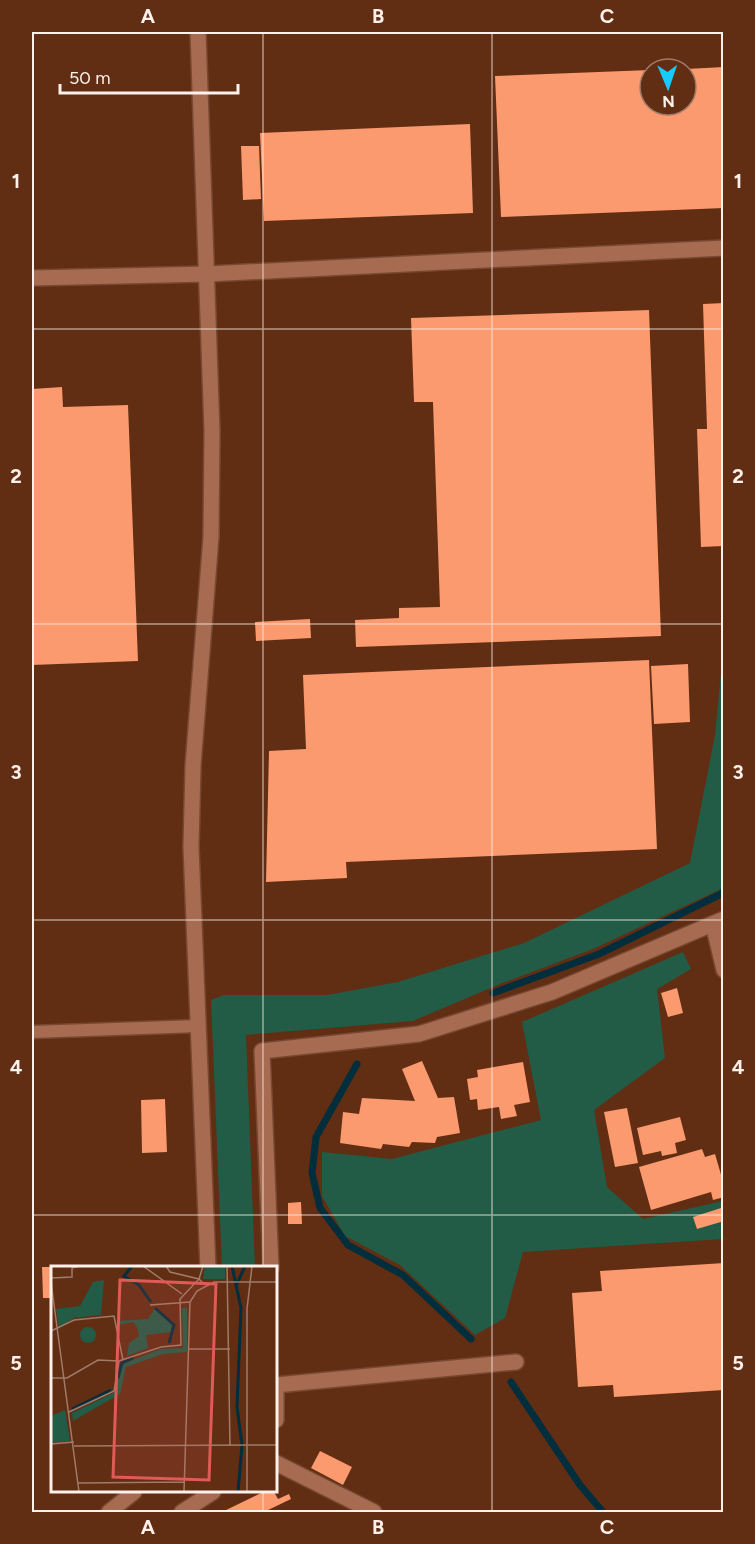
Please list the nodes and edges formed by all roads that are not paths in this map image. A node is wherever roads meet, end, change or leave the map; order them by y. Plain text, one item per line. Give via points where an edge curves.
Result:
1 (198, 32) edge
2 (723, 248) edge
3 (208, 274) junction
4 (32, 278) edge
5 (718, 921) edge
6 (723, 970) edge
7 (198, 1026) junction
8 (32, 1032) edge
9 (208, 1266) edge
10 (271, 1266) edge
11 (516, 1362) dead end
12 (278, 1385) edge
13 (278, 1464) edge
14 (132, 1493) edge
15 (210, 1493) edge
16 (109, 1512) edge
17 (182, 1512) edge
18 (374, 1512) edge

1 - 3 street
2 - 3 street
3 - 4 street
3 - 7 street via 211,537 193,766 191,847
5 - 6 street
5 - 10 street via 552,992 419,1034 262,1052
7 - 8 lane
7 - 9 street
11 - 12 street
13 - 18 street
14 - 16 street
15 - 17 street

